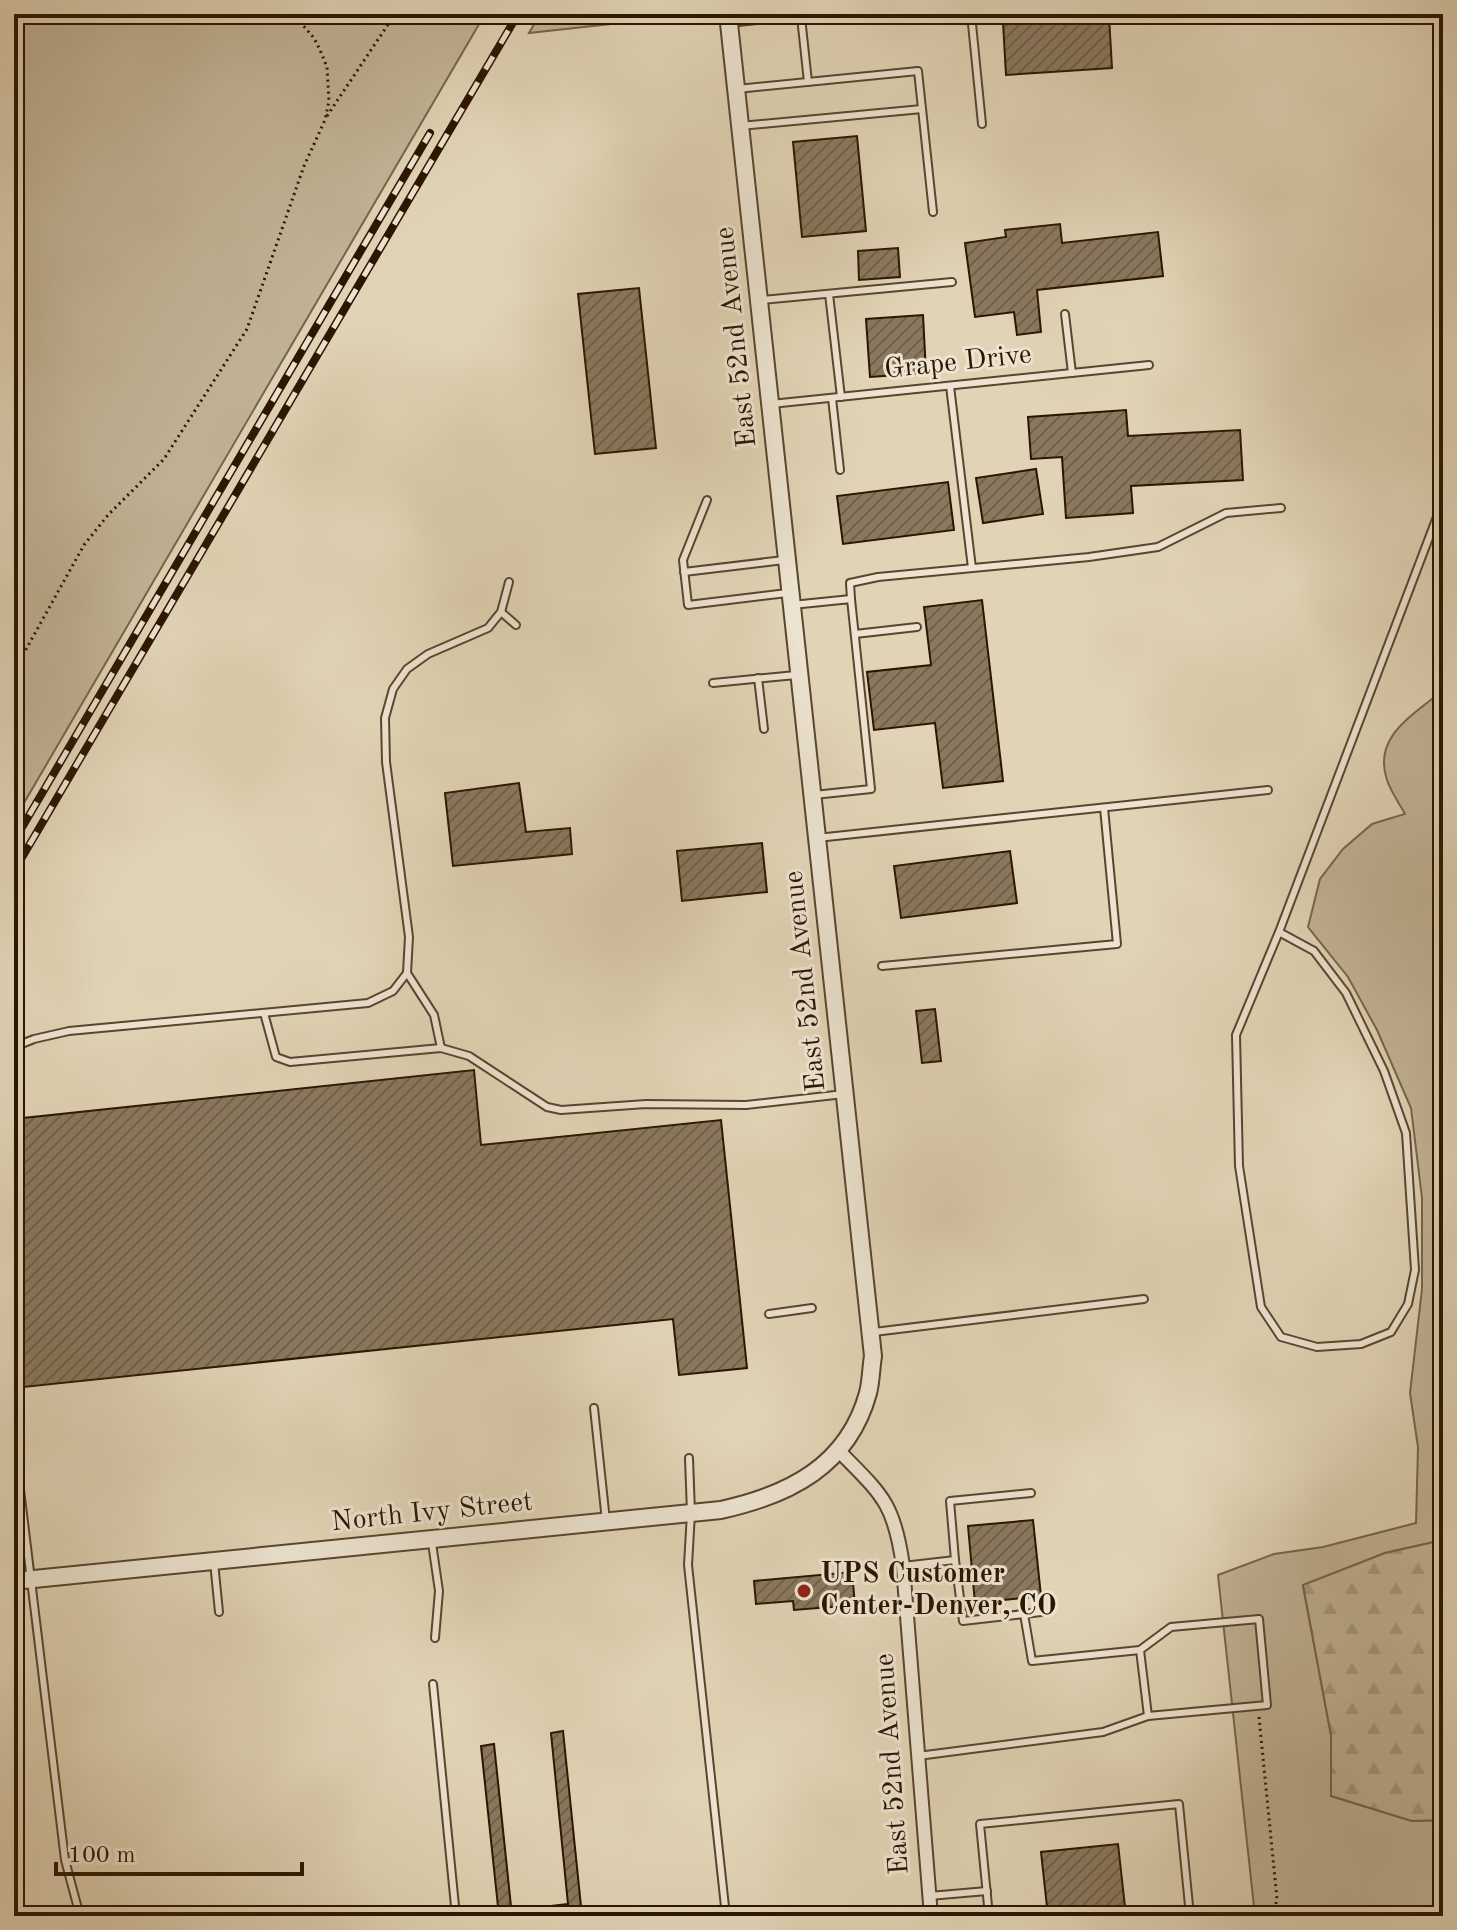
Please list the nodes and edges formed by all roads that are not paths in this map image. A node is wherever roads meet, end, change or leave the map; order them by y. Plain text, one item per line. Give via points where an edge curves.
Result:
1 (812, 14) edge
2 (971, 14) edge
3 (801, 17) junction
4 (729, 19) edge
5 (808, 82) junction
6 (736, 89) junction
7 (922, 109) junction
8 (982, 124) dead end
9 (740, 126) junction
10 (933, 212) dead end
11 (952, 282) dead end
12 (829, 294) junction
13 (759, 300) junction
14 (1065, 314) dead end
15 (1149, 365) dead end
16 (1072, 373) junction
17 (950, 386) junction
18 (841, 397) junction
19 (832, 398) junction
20 (771, 404) junction
21 (840, 470) dead end
22 (707, 500) dead end
23 (1443, 501) edge
24 (1281, 508) dead end
25 (787, 560) junction
26 (972, 568) junction
27 (684, 572) junction
28 (509, 582) dead end
29 (792, 599) junction
30 (851, 599) junction
31 (501, 612) junction
32 (516, 625) dead end
33 (917, 627) dead end
34 (855, 634) junction
35 (800, 674) junction
36 (758, 678) junction
37 (713, 683) dead end
38 (764, 729) dead end
39 (1268, 790) dead end
40 (813, 795) junction
41 (1104, 808) junction
42 (817, 838) junction
43 (1279, 932) junction
44 (882, 966) dead end
45 (407, 973) junction
46 (264, 1013) junction
47 (14, 1047) edge
48 (441, 1048) junction
49 (844, 1094) junction
50 (1144, 1299) dead end
51 (812, 1308) dead end
52 (769, 1314) dead end
53 (870, 1333) junction
54 (594, 1408) dead end
55 (838, 1450) junction
56 (689, 1458) dead end
57 (14, 1463) edge
58 (1031, 1493) dead end
59 (691, 1513) junction
60 (606, 1521) junction
61 (431, 1539) junction
62 (955, 1560) junction
63 (214, 1562) junction
64 (903, 1566) junction
65 (22, 1580) edge
66 (219, 1612) dead end
67 (1041, 1612) dead end
68 (1024, 1614) junction
69 (435, 1638) dead end
70 (1140, 1650) junction
71 (433, 1684) dead end
72 (1148, 1716) junction
73 (918, 1756) junction
74 (987, 1891) junction
75 (929, 1896) junction
76 (80, 1916) edge
77 (456, 1916) edge
78 (726, 1916) edge
79 (931, 1916) edge
80 (989, 1916) edge
81 (1190, 1916) edge

1 - 3 lane
2 - 8 lane
3 - 4 lane
3 - 5 lane
4 - 6 street, East 52nd Avenue
5 - 6 lane
5 - 7 lane via 918,71
6 - 9 street, East 52nd Avenue
7 - 9 lane
7 - 10 lane
9 - 13 street, East 52nd Avenue
11 - 12 lane
12 - 13 lane
12 - 18 lane
13 - 20 street, East 52nd Avenue
14 - 16 lane
15 - 16 lane, Grape Drive
16 - 17 lane, Grape Drive
17 - 18 lane, Grape Drive
17 - 26 lane
18 - 19 lane, Grape Drive
19 - 20 lane, Grape Drive
19 - 21 lane
20 - 25 street, East 52nd Avenue
22 - 27 lane via 683,560
23 - 43 lane
24 - 26 lane via 1226,513 1158,547
25 - 27 lane
25 - 29 street, East 52nd Avenue
26 - 30 lane via 850,583
27 - 29 lane via 688,605
28 - 31 lane
29 - 30 lane
29 - 35 street, East 52nd Avenue
30 - 34 lane
31 - 32 lane
31 - 45 lane via 488,628 407,669 393,689 385,718 392,820 409,937
33 - 34 lane
34 - 40 lane via 871,789
35 - 36 lane
35 - 40 street, East 52nd Avenue
36 - 37 lane
36 - 38 lane
39 - 41 lane
40 - 42 street, East 52nd Avenue
41 - 42 lane
41 - 44 lane via 1117,944
42 - 49 street, East 52nd Avenue
43 - 43 lane via 1236,1035 1239,1166 1261,1307 1281,1337 1317,1347 1361,1344 1391,1332 1408,1304 1415,1270 1406,1133 1384,1071 1346,993 1314,951
45 - 46 lane via 393,991 368,1003
45 - 48 lane via 434,1015
46 - 47 lane via 69,1031
46 - 48 lane via 276,1057 290,1062
48 - 49 lane via 469,1056 547,1107 561,1110 746,1105
49 - 53 street, East 52nd Avenue
50 - 53 lane
51 - 52 lane
53 - 55 street, East 52nd Avenue via 868,1393
54 - 60 lane
55 - 59 street, North Ivy Street via 793,1488 759,1502
55 - 64 street, East 52nd Avenue via 891,1510
56 - 59 lane
57 - 65 lane
58 - 62 lane via 950,1501
59 - 60 street, North Ivy Street
59 - 78 lane via 688,1565
60 - 61 street, North Ivy Street
61 - 63 street, North Ivy Street
61 - 69 lane via 439,1591
62 - 64 lane
62 - 68 lane via 963,1621
63 - 65 street, North Ivy Street
63 - 66 lane
64 - 73 street, East 52nd Avenue
65 - 76 lane via 65,1860
67 - 68 lane
68 - 70 lane via 1032,1661
70 - 72 lane
70 - 72 lane via 1171,1627 1259,1619 1267,1705
71 - 77 lane
72 - 73 lane via 1103,1732
73 - 75 street, East 52nd Avenue
74 - 75 lane
74 - 80 lane
74 - 81 lane via 980,1824 1179,1804
75 - 79 street, East 52nd Avenue

